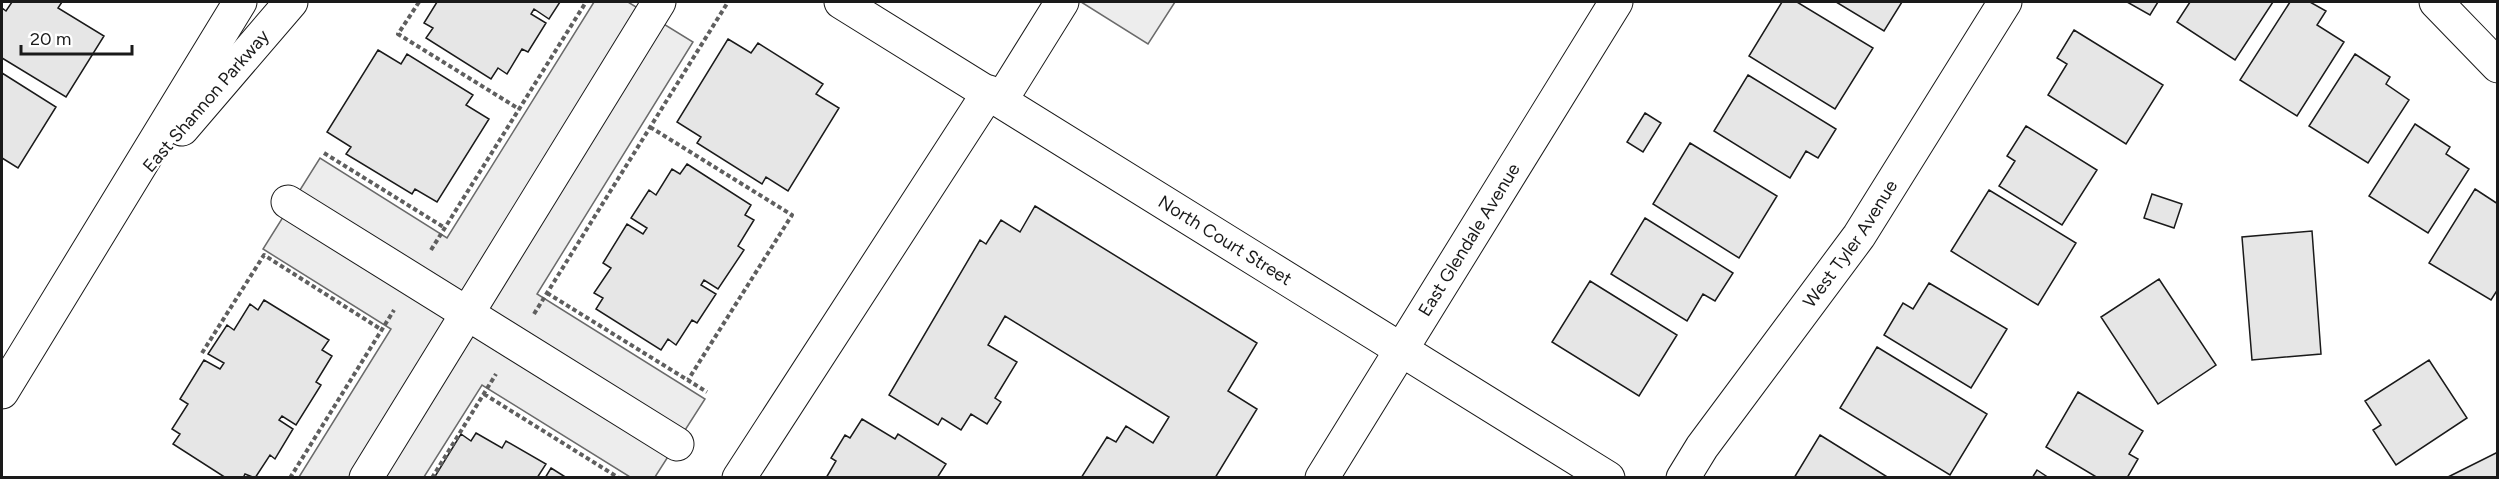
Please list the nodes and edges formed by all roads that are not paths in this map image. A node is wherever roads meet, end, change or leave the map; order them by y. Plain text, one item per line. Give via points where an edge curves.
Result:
1 (240, 2) edge
2 (291, 2) edge
3 (659, 2) edge
4 (842, 2) edge
5 (1062, 2) edge
6 (1616, 2) edge
7 (2005, 2) edge
8 (2436, 2) edge
9 (2498, 66) edge
10 (995, 96) junction
11 (120, 201) junction
12 (288, 202) dead end
13 (467, 313) junction
14 (1400, 349) junction
15 (2, 392) edge
16 (676, 444) dead end
17 (366, 477) edge
18 (739, 477) edge
19 (1322, 477) edge
20 (1608, 477) edge
21 (1683, 477) edge

1 - 11 street, East Shannon Parkway
2 - 11 street, East Shannon Parkway
3 - 13 street
4 - 10 street, North Court Street
5 - 10 street
6 - 14 street, East Glendale Avenue
7 - 21 street, West Tyler Avenue via 1859,236
8 - 9 street
10 - 14 street, North Court Street
10 - 18 street
11 - 15 street, East Shannon Parkway
12 - 13 street
13 - 16 street
13 - 17 street
14 - 19 street, East Glendale Avenue
14 - 20 street, North Court Street

